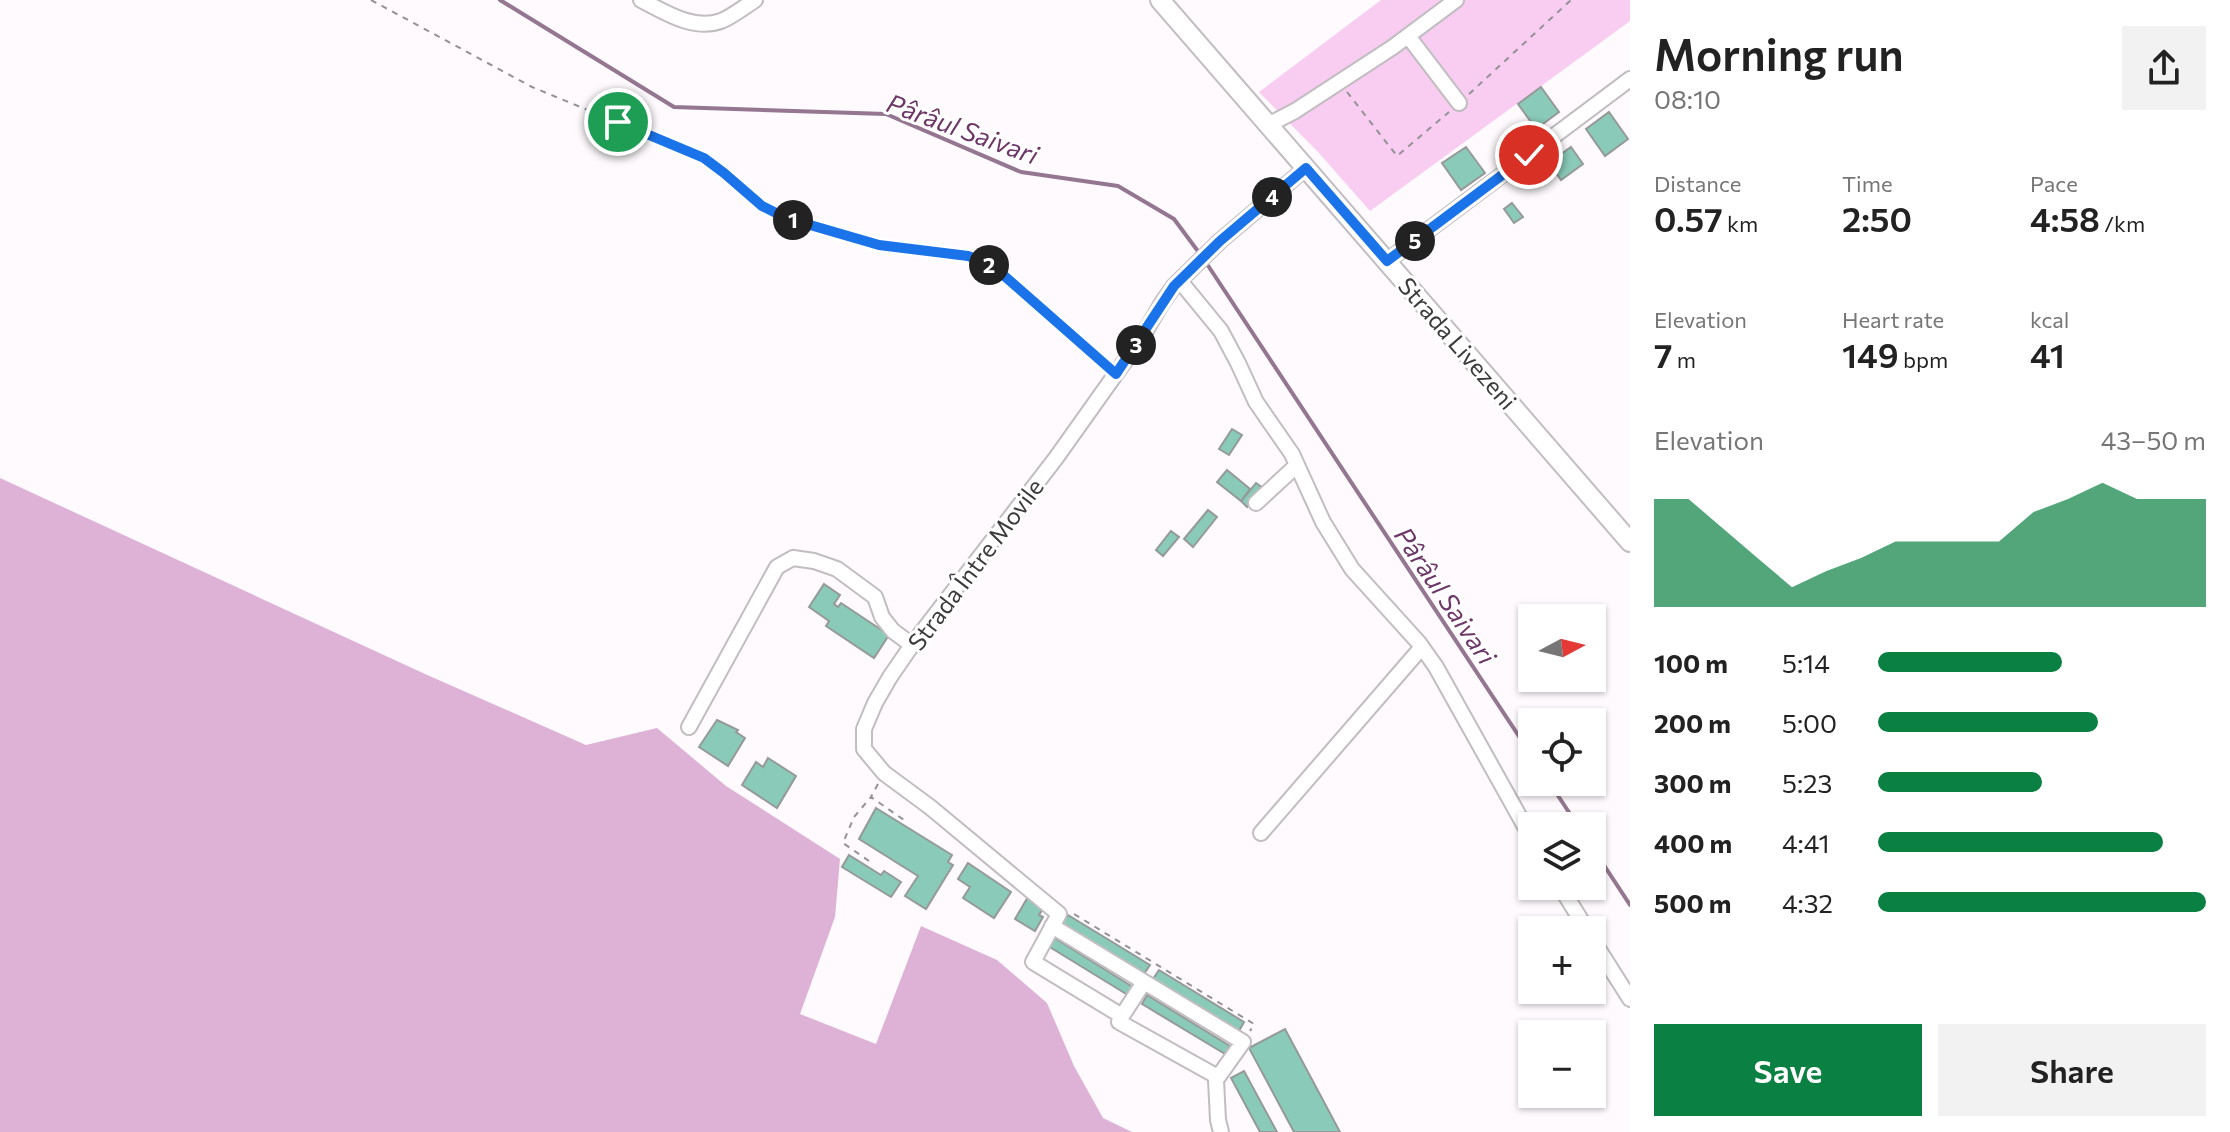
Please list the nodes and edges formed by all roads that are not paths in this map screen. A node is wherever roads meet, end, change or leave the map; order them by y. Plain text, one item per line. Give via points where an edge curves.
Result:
1 (641, 0) edge
2 (754, 0) edge
3 (1160, 0) edge
4 (1456, 0) edge
5 (1408, 36) junction
6 (1630, 79) edge
7 (1459, 103) dead end
8 (1268, 125) junction
9 (1306, 168) junction
10 (1387, 261) junction
11 (1180, 281) junction
12 (1296, 466) junction
13 (1256, 503) dead end
14 (1630, 542) edge
15 (912, 645) junction
16 (1422, 647) junction
17 (689, 727) dead end
18 (1518, 814) edge
19 (1261, 833) dead end
20 (1056, 920) junction
21 (1606, 961) edge
22 (1144, 982) junction
23 (1630, 999) edge
24 (1122, 1016) junction
25 (1218, 1077) junction
26 (1221, 1132) edge

1 - 2 street via 696,23 722,21
3 - 8 main road, Strada Livezeni
4 - 5 street
5 - 7 street
5 - 8 street
6 - 10 street
8 - 9 main road, Strada Livezeni
9 - 10 main road, Strada Livezeni
9 - 11 street, Strada Între Movile
10 - 14 main road, Strada Livezeni
11 - 12 street via 1221,331
11 - 15 street, Strada Între Movile via 1056,458
12 - 13 street
12 - 16 street via 1352,569
15 - 17 street via 882,617 875,597 837,569 793,558 777,567
15 - 20 street, Strada Între Movile via 875,703 864,729 864,749 884,773 930,807
16 - 18 street
16 - 19 street
20 - 22 street, Strada Între Movile
20 - 24 street via 1033,962
21 - 23 street
22 - 24 street
22 - 25 street, Strada Între Movile via 1243,1042
24 - 25 street via 1119,1022
25 - 26 street

